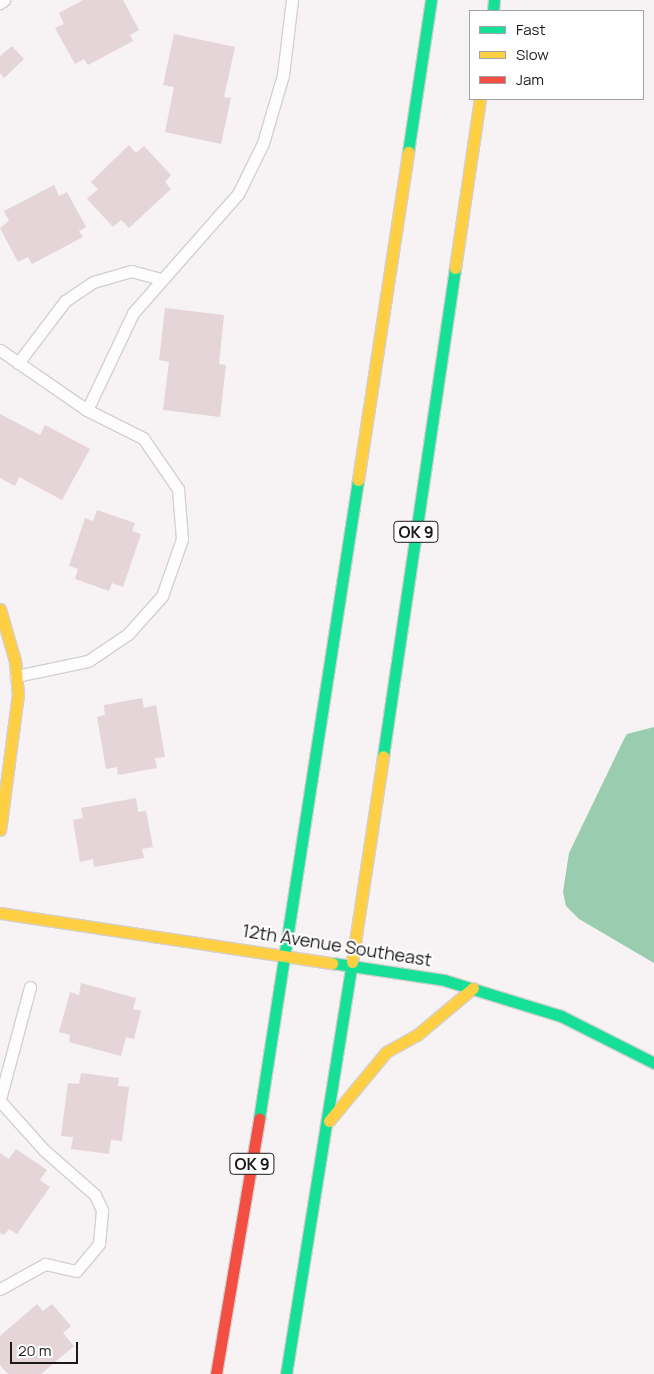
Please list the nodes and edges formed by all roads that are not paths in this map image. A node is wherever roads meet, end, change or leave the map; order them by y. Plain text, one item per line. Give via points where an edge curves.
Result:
1 (4, 0) edge
2 (292, 0) edge
3 (431, 0) edge
4 (0, 3) edge
5 (480, 100) edge
6 (160, 278) junction
7 (0, 350) edge
8 (18, 362) junction
9 (87, 410) junction
10 (0, 609) edge
11 (16, 676) junction
12 (0, 830) edge
13 (0, 913) edge
14 (285, 954) junction
15 (352, 965) junction
16 (30, 987) dead end
17 (473, 988) junction
18 (654, 1063) edge
19 (0, 1100) edge
20 (325, 1127) junction
21 (0, 1289) edge
22 (216, 1374) edge
23 (286, 1374) edge

1 - 4 lane
2 - 6 lane via 283,76 263,142 238,194
3 - 14 main road, OK 9
5 - 15 main road, OK 9
6 - 8 lane via 131,271 93,282 65,301
6 - 9 lane via 134,313
7 - 8 lane
8 - 9 lane
9 - 11 lane via 143,438 164,464 178,489 182,539 162,596 128,634 88,661
10 - 11 main road
11 - 12 main road via 17,726
13 - 14 main road, 12th Avenue Southeast
14 - 15 main road, 12th Avenue Southeast
14 - 22 main road, OK 9
15 - 17 main road, 12th Avenue Southeast
15 - 20 main road, OK 9
16 - 19 lane
17 - 18 main road, 12th Avenue Southeast via 578,1024
17 - 20 main road via 417,1035 386,1052
19 - 21 lane via 44,1150 95,1195 102,1210 99,1244 76,1271 45,1264
20 - 23 main road, OK 9

